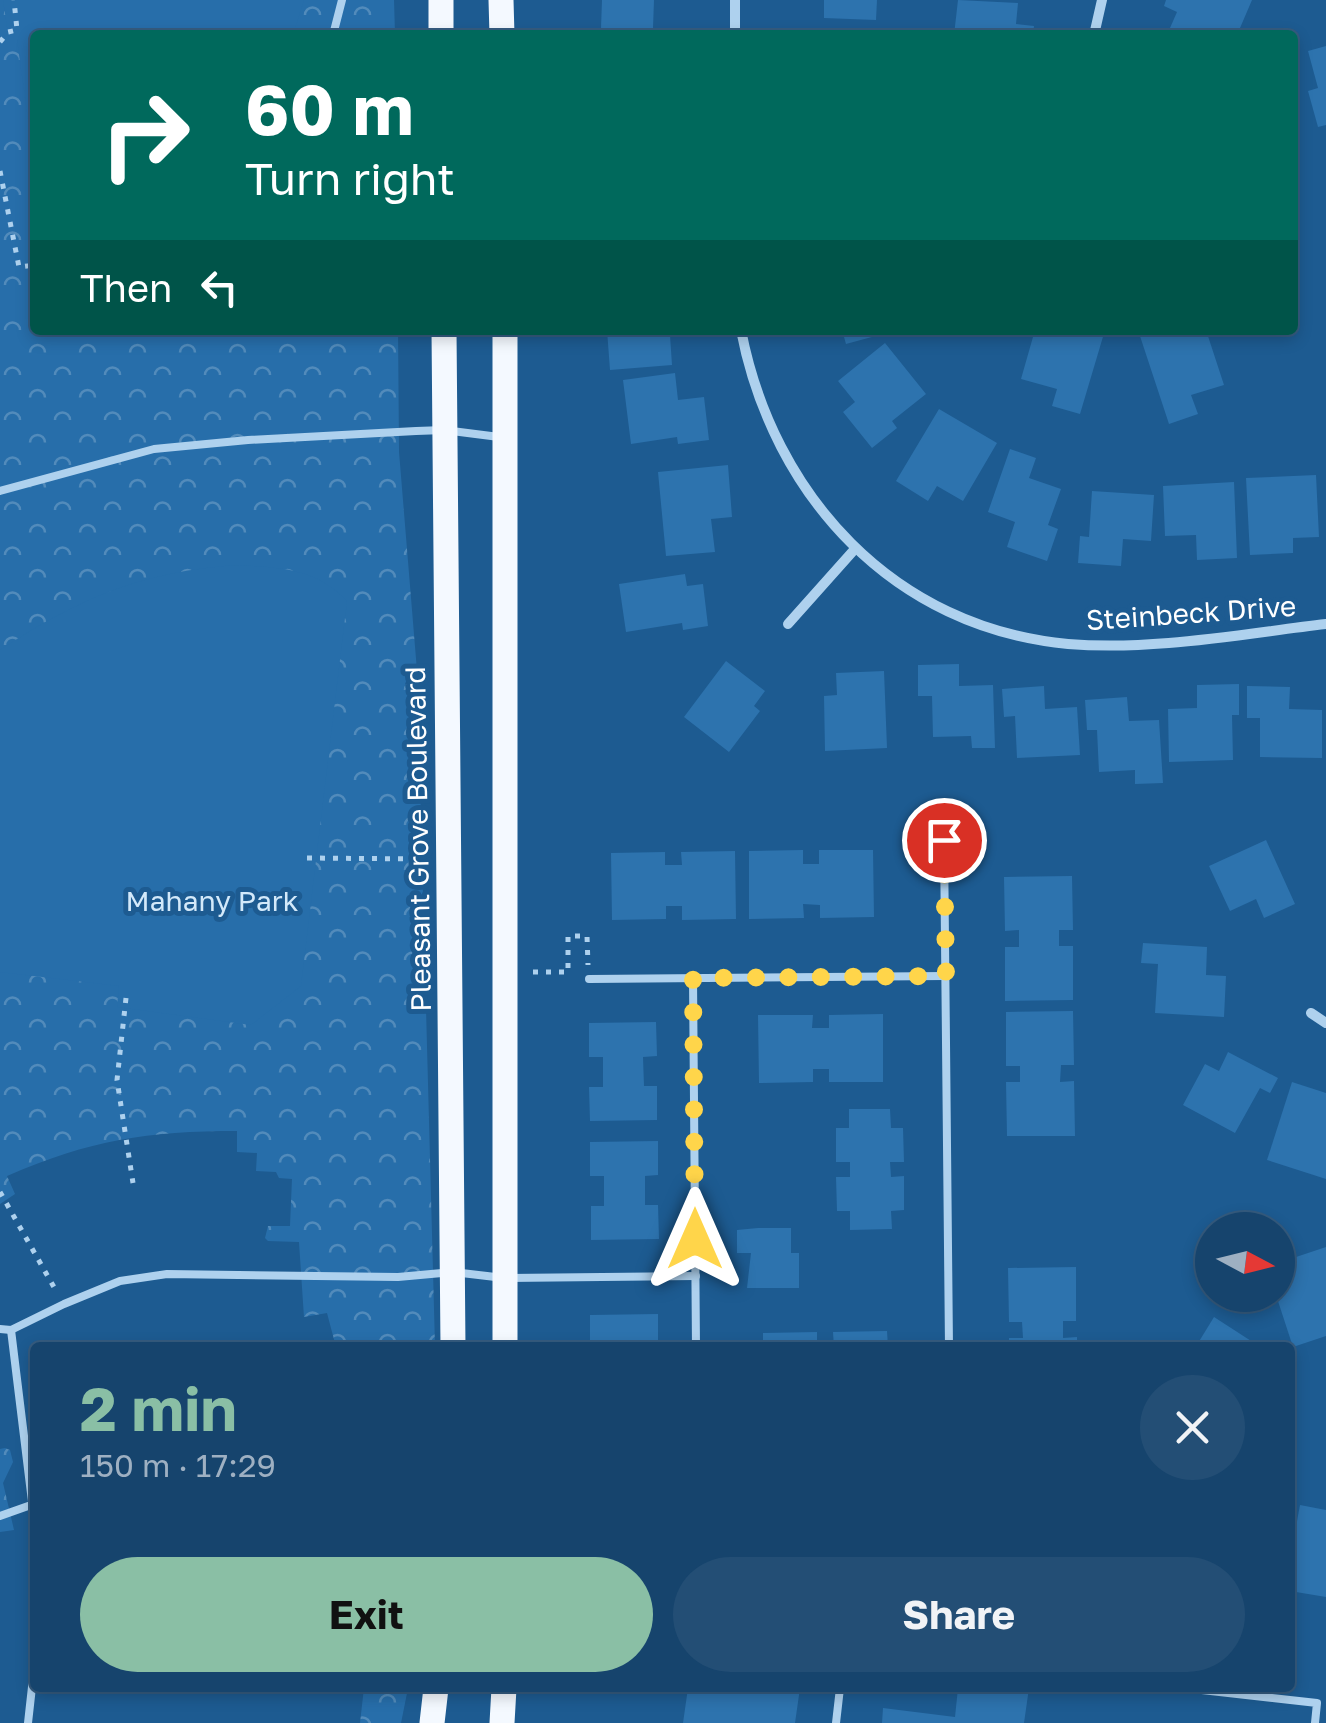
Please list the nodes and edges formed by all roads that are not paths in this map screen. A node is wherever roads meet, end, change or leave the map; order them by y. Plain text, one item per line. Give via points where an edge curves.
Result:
1 (342, 0) edge
2 (441, 0) edge
3 (501, 0) edge
4 (735, 0) edge
5 (1102, 0) edge
6 (334, 30) edge
7 (441, 30) edge
8 (502, 30) edge
9 (735, 30) edge
10 (1095, 30) edge
11 (444, 335) edge
12 (505, 335) edge
13 (742, 335) edge
14 (444, 430) junction
15 (506, 438) junction
16 (0, 491) edge
17 (854, 550) junction
18 (788, 624) dead end
19 (1326, 624) edge
20 (944, 840) dead end
21 (946, 976) junction
22 (693, 978) junction
23 (589, 979) road end
24 (1311, 1014) dead end
25 (1326, 1022) edge
26 (453, 1272) junction
27 (696, 1276) junction
28 (504, 1278) junction
29 (0, 1330) edge
30 (11, 1330) junction
31 (453, 1342) edge
32 (504, 1342) edge
33 (696, 1342) edge
34 (948, 1342) edge
35 (30, 1474) edge
36 (30, 1506) edge
37 (0, 1516) edge
38 (31, 1692) edge
39 (438, 1692) edge
40 (440, 1692) edge
41 (504, 1692) edge
42 (840, 1692) edge
43 (1217, 1692) edge
44 (28, 1723) edge
45 (432, 1723) edge
46 (445, 1723) edge
47 (502, 1723) edge
48 (836, 1723) edge
49 (1315, 1723) edge

1 - 6 lane
2 - 7 main road
3 - 8 main road
4 - 9 street
5 - 10 street
11 - 14 main road, Pleasant Grove Boulevard
12 - 15 main road
13 - 17 street, Steinbeck Drive via 750,376 782,450
14 - 15 lane
14 - 16 lane via 154,449
14 - 26 main road, Pleasant Grove Boulevard
15 - 28 main road
17 - 18 street
17 - 19 street, Steinbeck Drive via 943,607 1066,644 1158,644
20 - 21 lane
21 - 22 lane
21 - 34 lane
22 - 23 lane
22 - 27 lane
24 - 25 street
26 - 28 lane
26 - 30 lane via 398,1278 168,1274 120,1281
26 - 31 main road, Pleasant Grove Boulevard
27 - 28 lane
27 - 33 lane
28 - 32 main road
29 - 30 lane
30 - 35 lane
36 - 37 lane
38 - 44 lane
39 - 45 main road
40 - 46 main road
41 - 47 main road
42 - 48 lane
43 - 49 lane via 1317,1704

